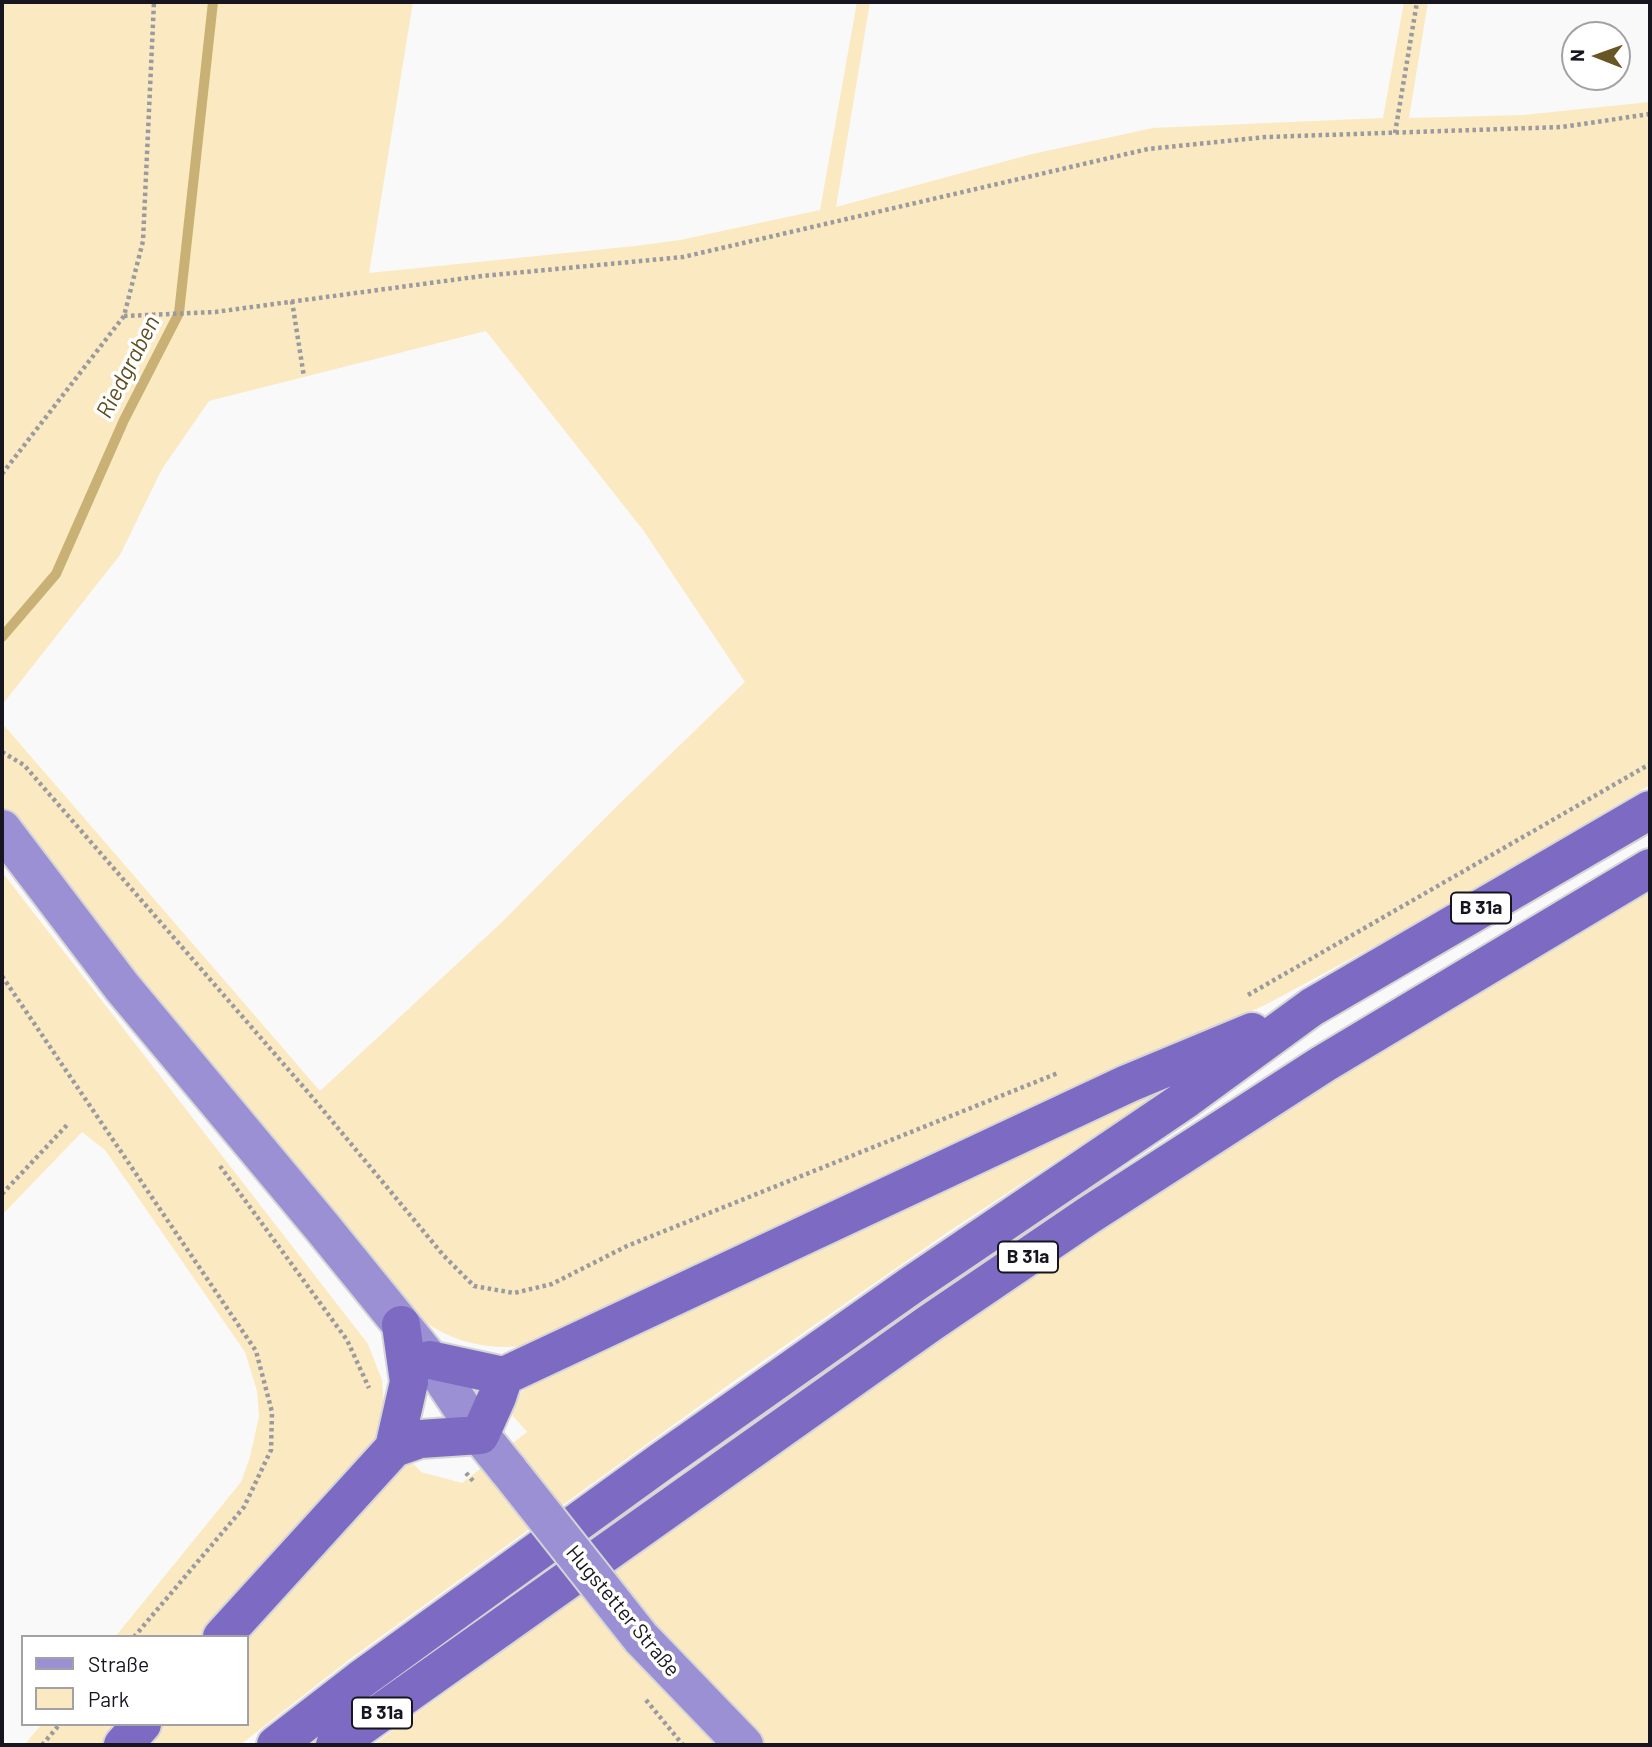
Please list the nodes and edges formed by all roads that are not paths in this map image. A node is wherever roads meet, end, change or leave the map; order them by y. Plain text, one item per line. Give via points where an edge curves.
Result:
1 (1650, 810) edge
2 (2, 829) edge
3 (1650, 868) edge
4 (1312, 1007) junction
5 (401, 1325) junction
6 (430, 1360) junction
7 (504, 1376) junction
8 (397, 1435) junction
9 (488, 1458) junction
10 (224, 1635) edge
11 (428, 1680) junction
12 (140, 1726) edge
13 (123, 1745) edge
14 (276, 1745) edge
15 (335, 1745) edge
16 (381, 1745) edge
17 (744, 1745) edge

1 - 4 highway, B 31a
2 - 5 main road, Hugstetter Straße via 122,987
3 - 11 highway, B 31a via 1323,1065 1077,1223
4 - 7 highway via 1127,1084
4 - 14 highway, B 31a via 662,1461
5 - 6 main road, Hugstetter Straße
5 - 8 highway via 409,1382
6 - 7 highway
6 - 9 main road, Hugstetter Straße
7 - 9 highway
8 - 9 highway
8 - 10 highway
9 - 17 main road, Hugstetter Straße, bridge via 641,1639
11 - 15 highway, B 31a
11 - 16 highway
12 - 13 highway

